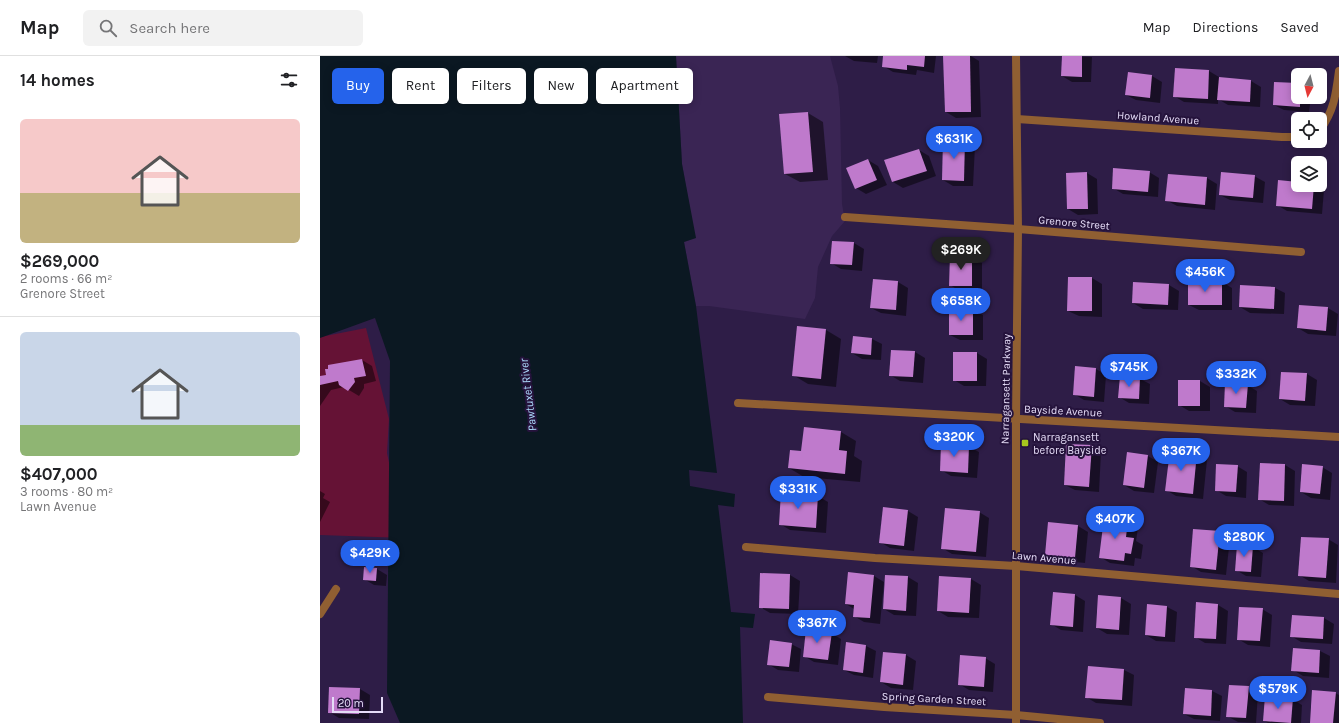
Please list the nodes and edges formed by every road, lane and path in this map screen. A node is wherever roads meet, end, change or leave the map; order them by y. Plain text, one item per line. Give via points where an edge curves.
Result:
1 (1016, 56) edge
2 (1339, 71) edge
3 (1017, 119) junction
4 (1327, 120) edge
5 (1291, 137) edge
6 (845, 217) dead end
7 (1018, 230) junction
8 (1301, 252) dead end
9 (738, 403) dead end
10 (1016, 420) junction
11 (1339, 437) edge
12 (746, 547) dead end
13 (1016, 566) junction
14 (336, 589) dead end
15 (1339, 594) edge
16 (320, 614) edge
17 (768, 697) dead end
18 (1016, 719) edge
19 (1100, 723) edge

1 - 3 street, Narragansett Parkway
2 - 4 street via 1336,98
3 - 5 street, Howland Avenue
3 - 7 street, Narragansett Parkway
6 - 7 street, Grenore Street
7 - 8 street, Grenore Street
7 - 10 street, Narragansett Parkway
9 - 10 street, Bayside Avenue
10 - 11 street, Bayside Avenue
10 - 13 street, Narragansett Parkway
12 - 13 street, Lawn Avenue
13 - 15 street, Lawn Avenue
13 - 18 street, Narragansett Parkway
14 - 16 street
17 - 18 street, Spring Garden Street
18 - 19 street, Spring Garden Street

